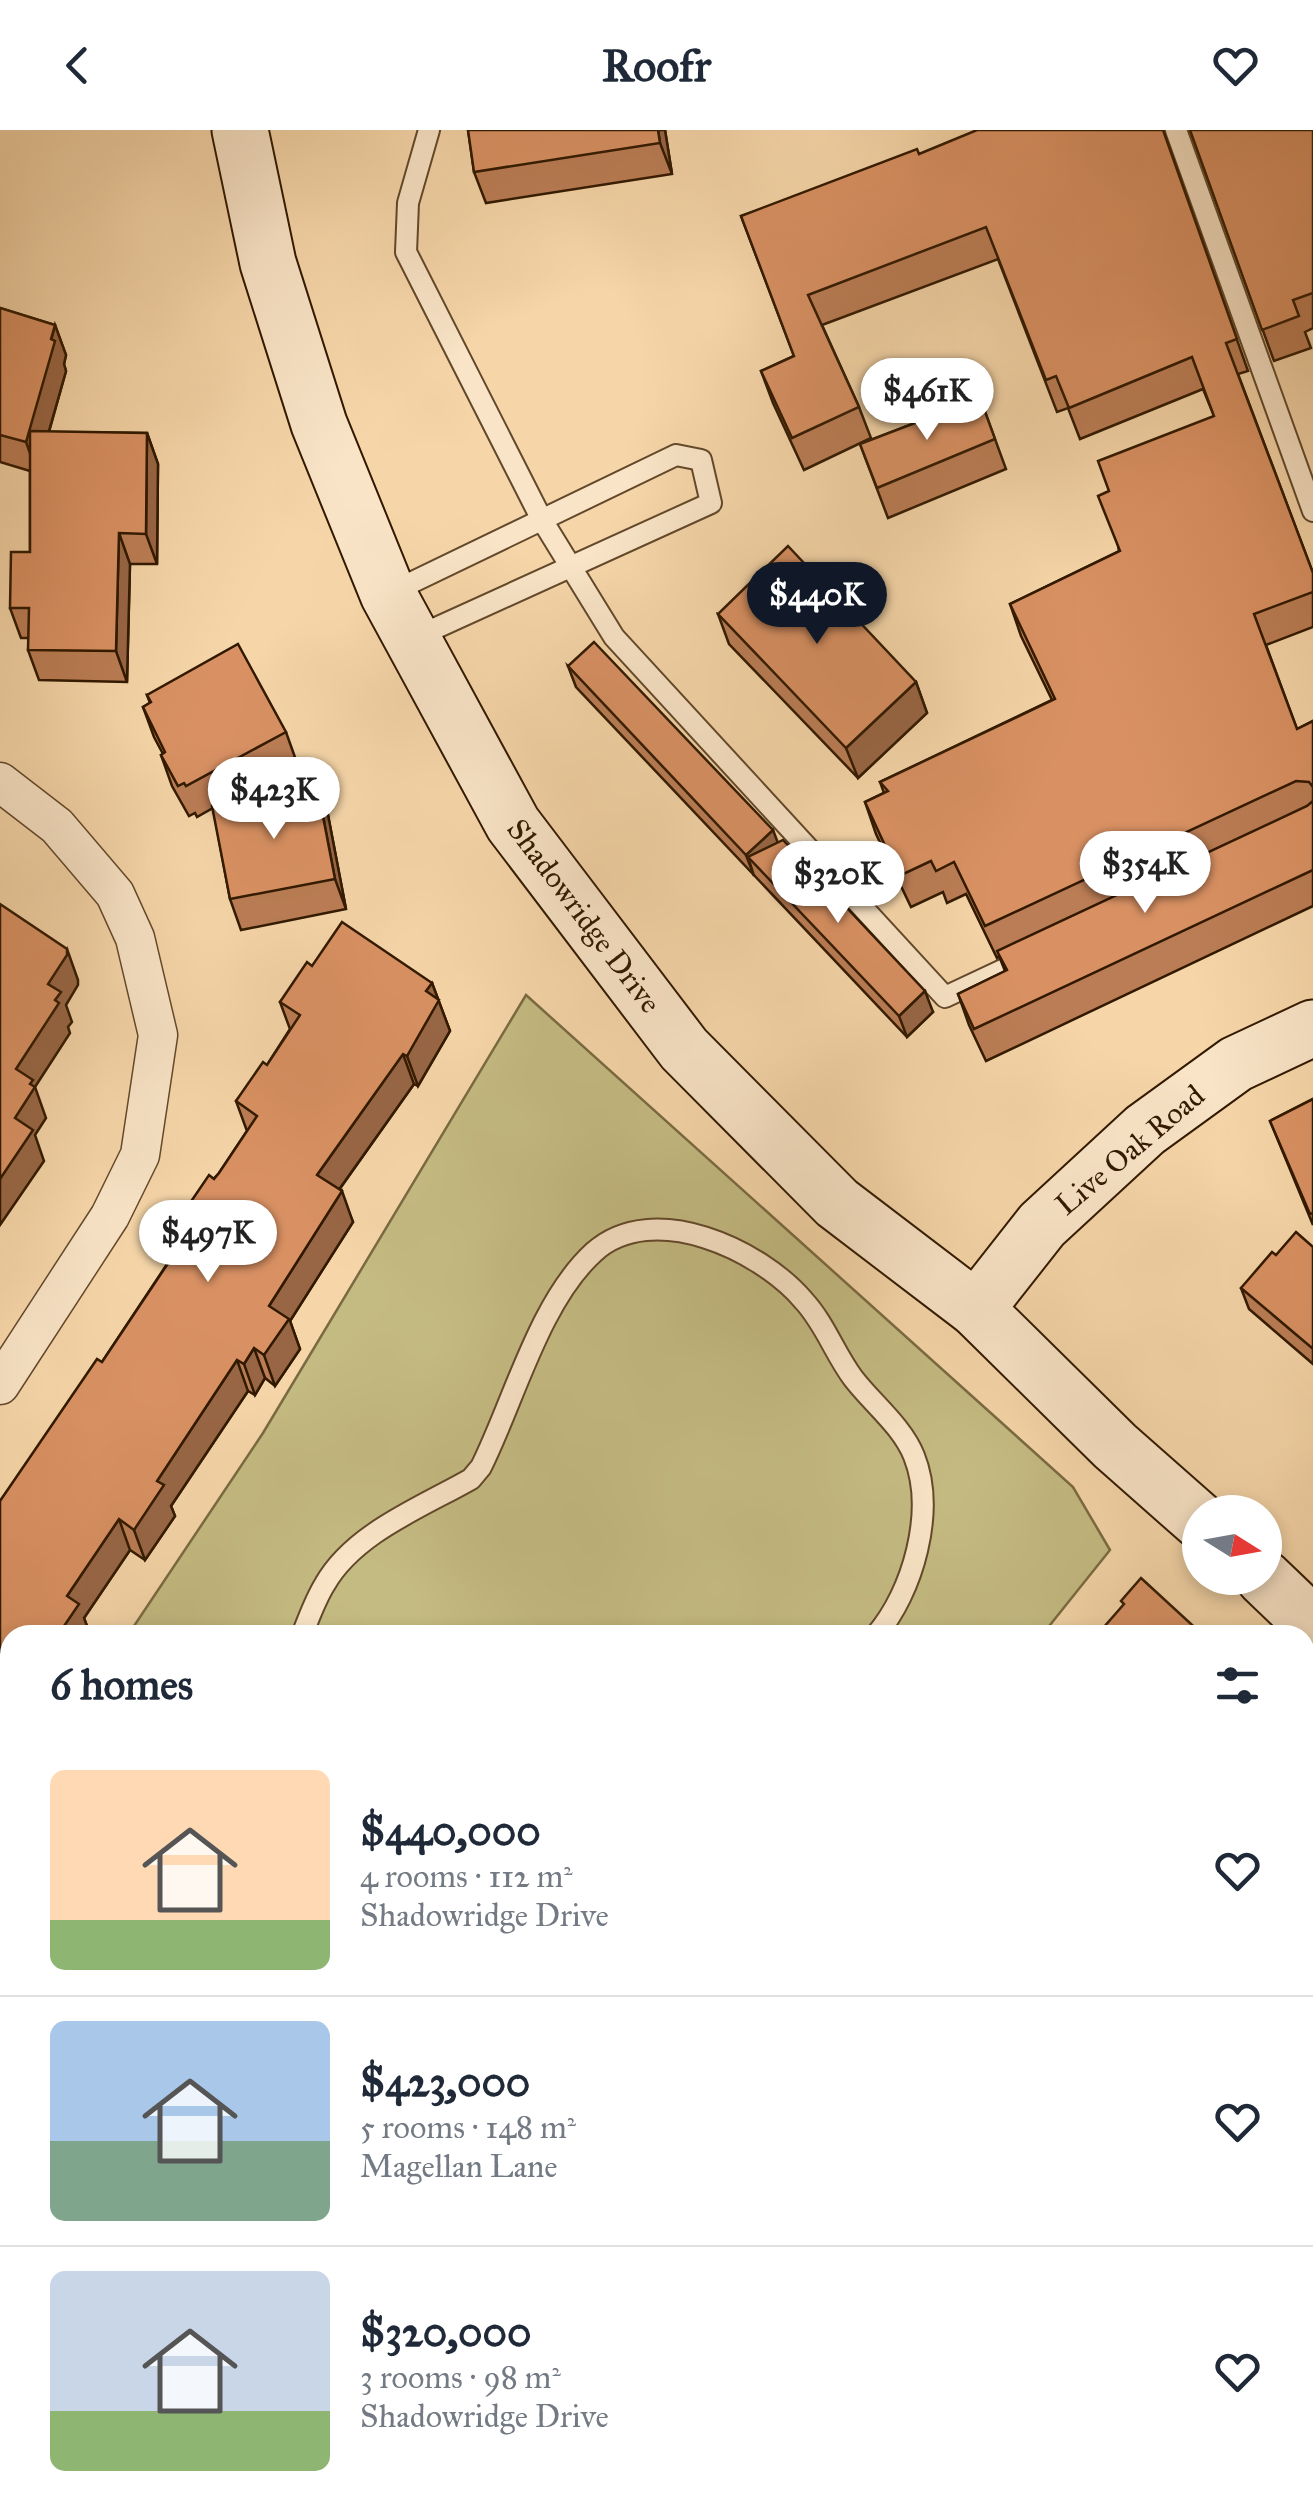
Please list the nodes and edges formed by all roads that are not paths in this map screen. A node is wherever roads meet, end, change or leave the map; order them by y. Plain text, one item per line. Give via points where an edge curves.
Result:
1 (240, 130) edge
2 (429, 130) edge
3 (1176, 130) edge
4 (1313, 511) edge
5 (542, 520) junction
6 (570, 568) junction
7 (400, 616) junction
8 (0, 782) edge
9 (1050, 948) edge
10 (1313, 1028) edge
11 (976, 1309) junction
12 (0, 1385) edge
13 (1182, 1505) edge
14 (1282, 1595) edge
15 (1313, 1624) edge
16 (307, 1625) edge
17 (883, 1625) edge

1 - 7 main road, Shadowridge Drive via 292,342
2 - 5 lane via 408,202 406,252
3 - 4 lane
5 - 6 lane
5 - 6 lane via 676,455 700,460 711,503
5 - 7 lane
6 - 7 lane
6 - 9 lane via 614,637 945,997
7 - 11 main road, Shadowridge Drive via 513,824 684,1049 837,1202
8 - 12 street via 57,826 114,894 135,938 158,1035 140,1155 110,1216
10 - 11 main road, Live Oak Road via 1236,1064 1145,1130 1042,1224
11 - 13 main road, Shadowridge Drive
14 - 15 main road
16 - 17 lane via 341,1562 381,1530 472,1479 566,1286 595,1250 650,1230 712,1238 784,1280 914,1455 922,1510 918,1537 901,1598

